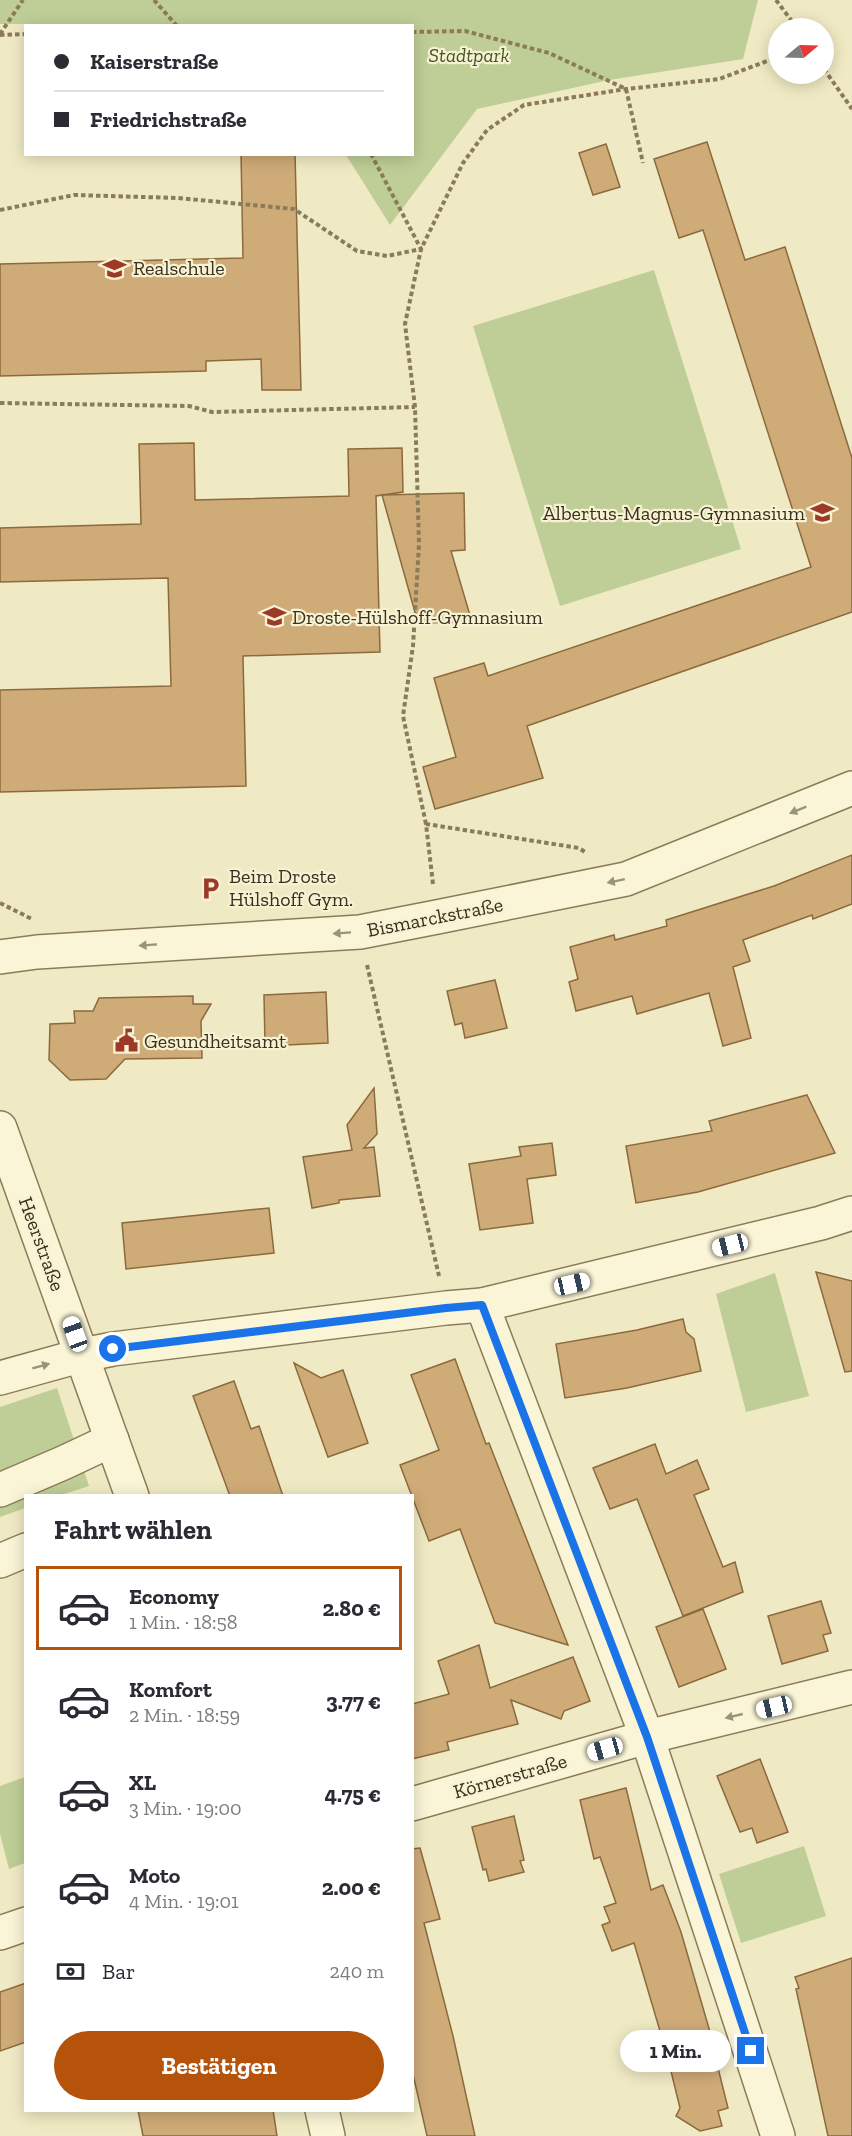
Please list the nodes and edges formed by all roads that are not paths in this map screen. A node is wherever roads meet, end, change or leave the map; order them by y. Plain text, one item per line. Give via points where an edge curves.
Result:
1 (852, 788) edge
2 (0, 957) edge
3 (1, 1137) edge
4 (852, 1213) edge
5 (482, 1305) junction
6 (83, 1355) junction
7 (0, 1378) edge
8 (112, 1440) junction
9 (0, 1490) edge
10 (131, 1494) edge
11 (24, 1551) edge
12 (0, 1561) edge
13 (852, 1688) edge
14 (647, 1737) junction
15 (414, 1803) edge
16 (24, 1925) edge
17 (0, 1933) edge
18 (322, 2112) edge
19 (328, 2136) edge
20 (778, 2136) edge

1 -> 2 street, Bismarckstraße via 626,879 437,917 360,932
3 - 6 street, Heerstraße
4 - 5 street
5 - 6 street
5 - 14 street
7 -> 6 street
6 - 8 street, Heerstraße
8 - 9 street
8 - 10 street, Heerstraße
11 - 12 street
13 -> 14 street, Körnerstraße
14 - 15 street, Körnerstraße
14 - 20 street
16 - 17 street
18 - 19 street

